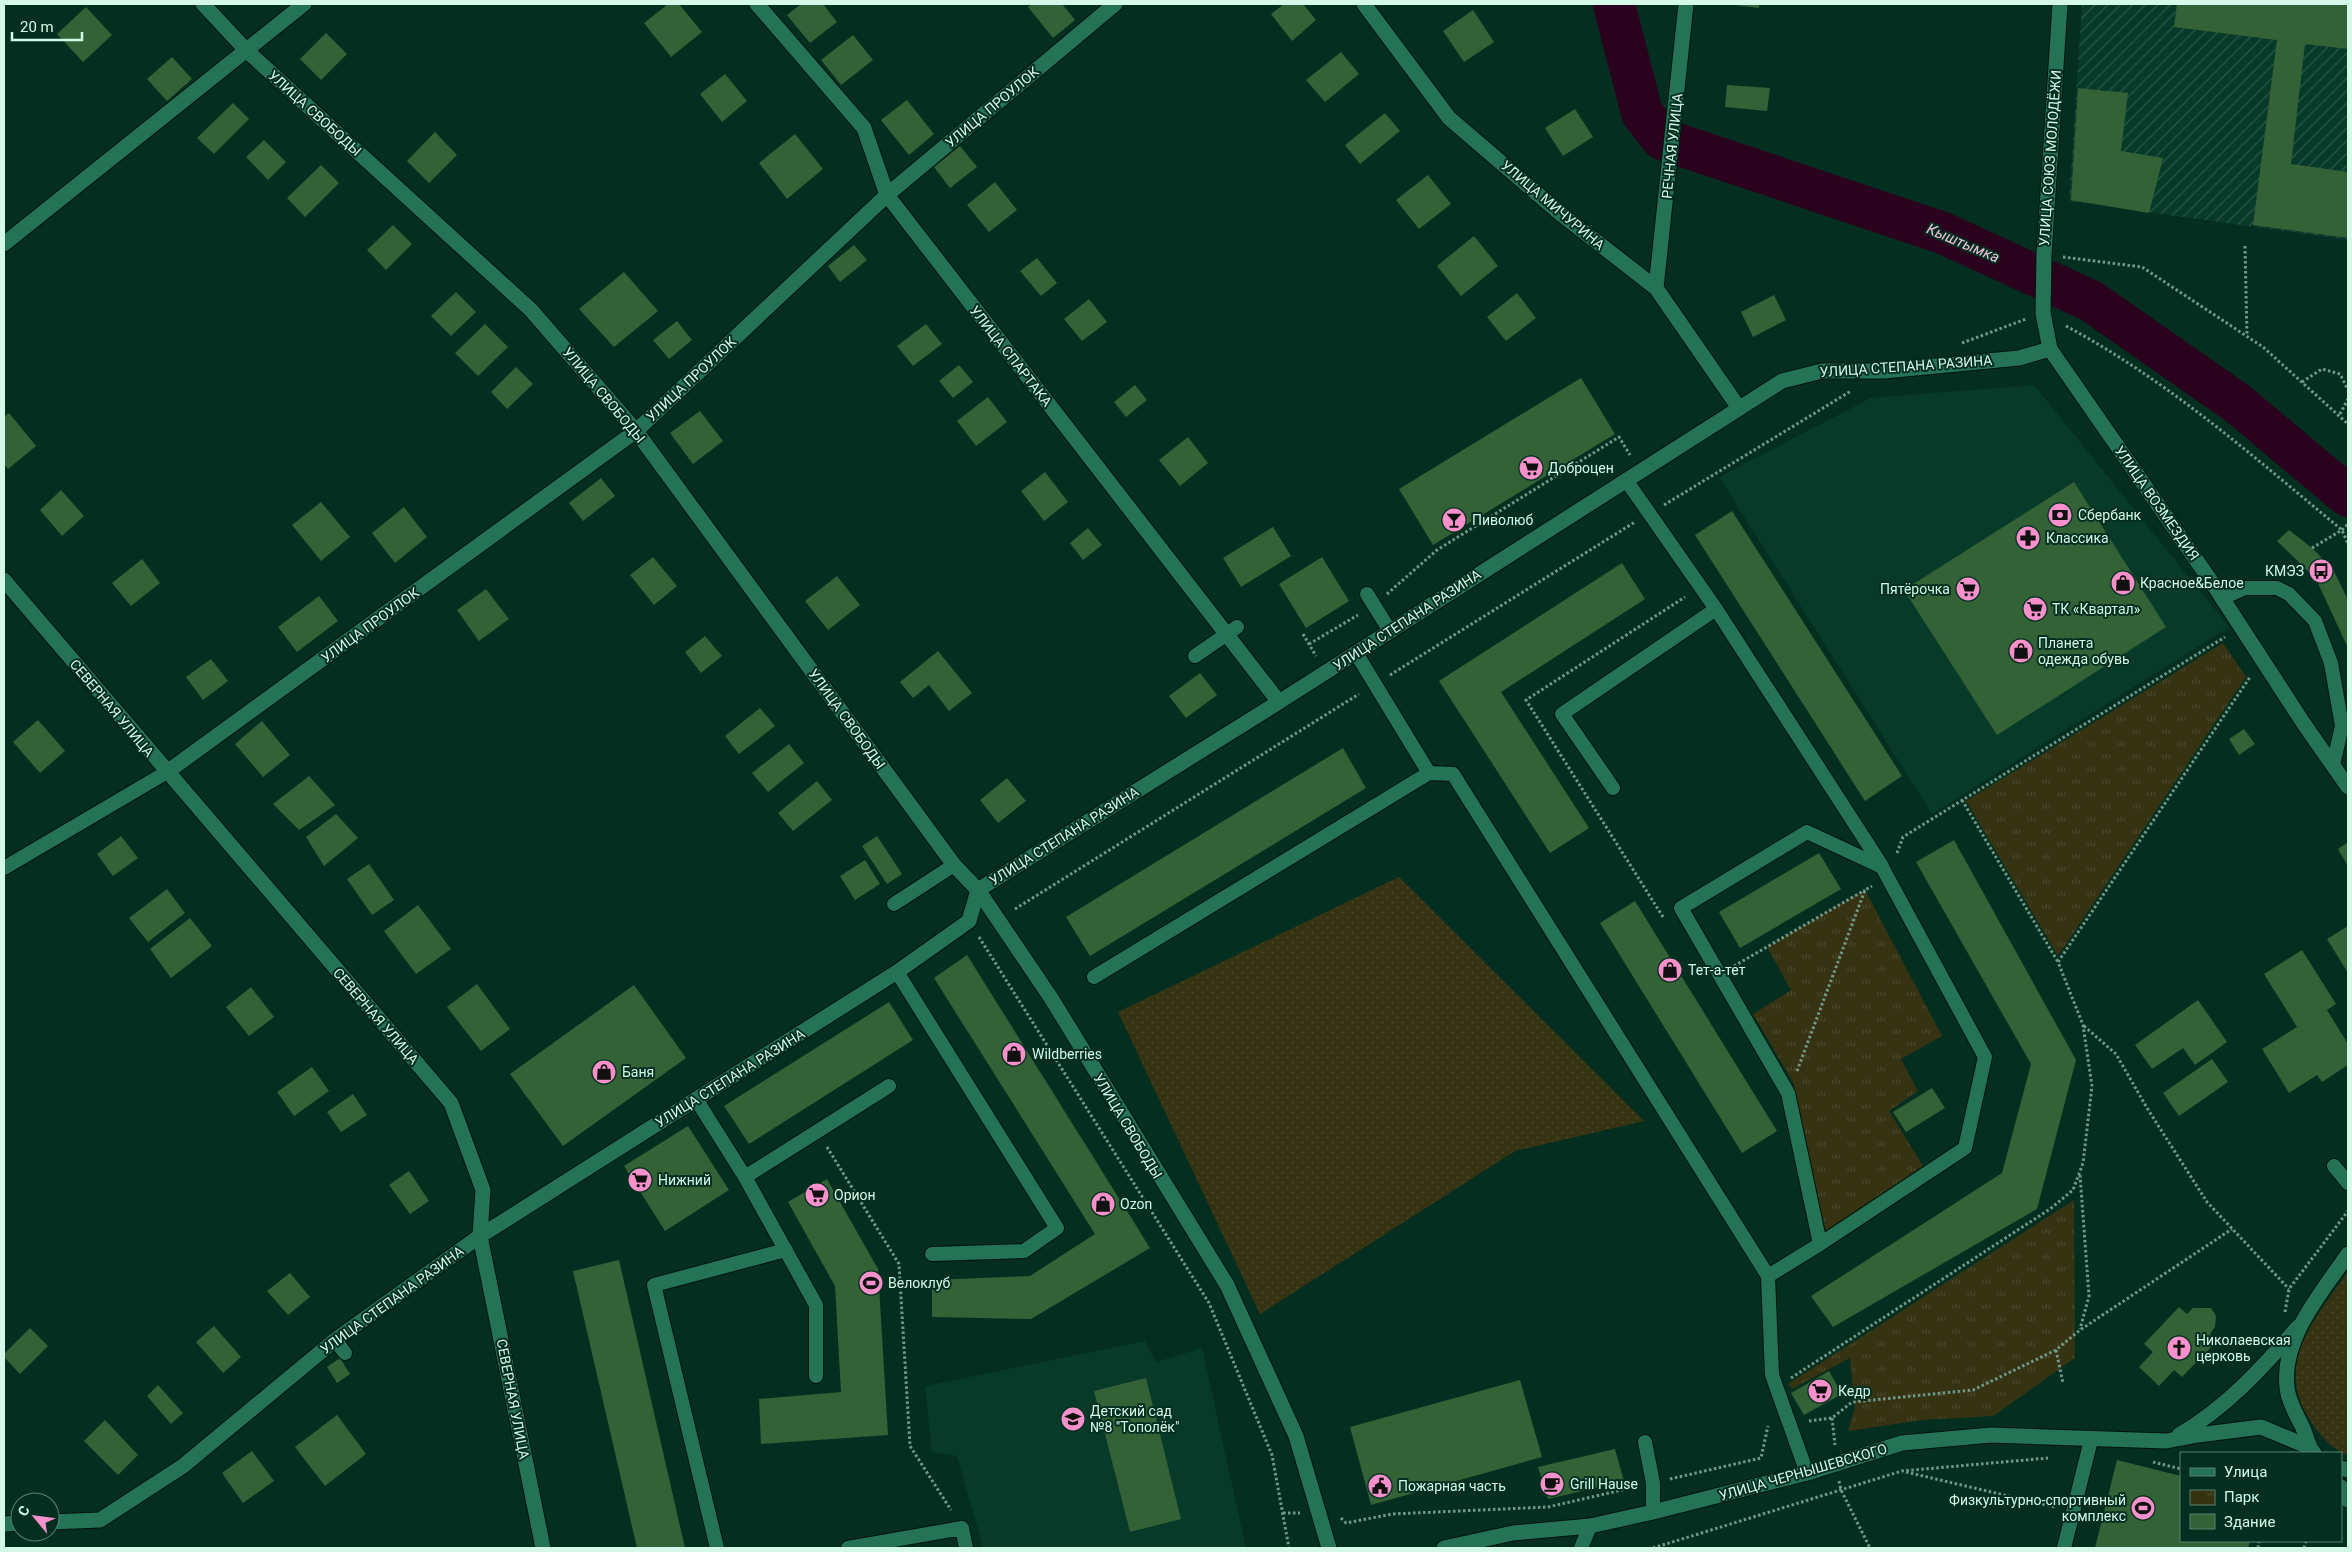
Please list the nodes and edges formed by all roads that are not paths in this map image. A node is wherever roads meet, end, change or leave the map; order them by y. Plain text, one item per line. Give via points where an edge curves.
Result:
1 (203, 4) edge
2 (304, 4) edge
3 (757, 4) edge
4 (1115, 4) edge
5 (1364, 4) edge
6 (1686, 4) edge
7 (2060, 4) edge
8 (246, 50) junction
9 (887, 195) junction
10 (4, 244) edge
11 (1656, 288) junction
12 (2043, 313) joint
13 (2050, 349) junction
14 (1739, 408) junction
15 (636, 431) junction
16 (1626, 480) junction
17 (4, 580) edge
18 (2223, 598) junction
19 (1370, 599) road end
20 (1716, 609) junction
21 (1390, 630) junction
22 (1232, 631) junction
23 (1356, 653) junction
24 (1195, 656) dead end
25 (1279, 702) junction
26 (2333, 765) junction
27 (167, 772) junction
28 (1429, 774) junction
29 (2348, 787) edge
30 (1613, 788) dead end
31 (954, 865) junction
32 (4, 868) edge
33 (1885, 872) junction
34 (978, 890) junction
35 (894, 904) dead end
36 (897, 972) junction
37 (1094, 977) dead end
38 (889, 1086) dead end
39 (696, 1099) junction
40 (2334, 1166) dead end
41 (745, 1177) junction
42 (2348, 1183) edge
43 (480, 1236) junction
44 (1820, 1244) junction
45 (786, 1250) junction
46 (932, 1254) dead end
47 (2348, 1254) edge
48 (1768, 1276) junction
49 (2298, 1327) junction
50 (335, 1340) junction
51 (345, 1353) dead end
52 (816, 1376) dead end
53 (2091, 1440) junction
54 (2166, 1441) junction
55 (1645, 1442) dead end
56 (2311, 1450) edge
57 (1807, 1473) junction
58 (2342, 1489) edge
59 (2348, 1500) edge
60 (1653, 1512) junction
61 (60, 1522) edge
62 (1590, 1526) junction
63 (543, 1548) edge
64 (717, 1548) edge
65 (848, 1548) edge
66 (966, 1548) edge
67 (1329, 1548) edge
68 (1444, 1548) edge
69 (1581, 1548) edge
70 (2064, 1548) edge

1 - 8 street, УЛИЦА СВОБОДЫ
2 - 8 street
3 - 9 street, УЛИЦА СПАРТАКА via 864,128
4 - 9 street, УЛИЦА ПРОУЛОК
5 - 11 street, УЛИЦА МИЧУРИНА via 1450,118 1561,214
6 - 11 street, РЕЧНАЯ УЛИЦА
7 - 12 street, УЛИЦА СОЮЗ МОЛОДЁЖИ
8 - 10 street
8 - 15 street, УЛИЦА СВОБОДЫ via 531,310
9 - 15 street, УЛИЦА ПРОУЛОК
9 - 22 street, УЛИЦА СПАРТАКА
11 - 14 street, УЛИЦА МИЧУРИНА
12 - 13 street, УЛИЦА ВОЗМЕЗДИЯ
13 - 14 street, УЛИЦА СТЕПАНА РАЗИНА via 2019,358 1884,371 1822,371 1782,380
13 - 18 street, УЛИЦА ВОЗМЕЗДИЯ
14 - 16 street, УЛИЦА СТЕПАНА РАЗИНА
15 - 27 street, УЛИЦА ПРОУЛОК
15 - 31 street, УЛИЦА СВОБОДЫ
16 - 20 lane
16 - 21 street, УЛИЦА СТЕПАНА РАЗИНА
17 - 27 street, СЕВЕРНАЯ УЛИЦА
18 - 26 street, УЛИЦА ВОЗМЕЗДИЯ
18 - 26 lane via 2245,588 2277,588 2289,594 2315,621 2331,663 2342,726
19 - 21 lane
20 - 30 lane via 1562,714
20 - 33 lane
21 - 23 street, УЛИЦА СТЕПАНА РАЗИНА
22 - 24 lane
22 - 25 street, УЛИЦА СПАРТАКА
23 - 25 street, УЛИЦА СТЕПАНА РАЗИНА
23 - 28 lane
25 - 34 street, УЛИЦА СТЕПАНА РАЗИНА
26 - 29 street, УЛИЦА ВОЗМЕЗДИЯ
27 - 32 lane
27 - 43 street, СЕВЕРНАЯ УЛИЦА via 451,1103 483,1190
28 - 37 lane
28 - 48 lane via 1453,774
31 - 34 street, УЛИЦА СВОБОДЫ
31 - 35 lane
33 - 44 lane via 1985,1057 1964,1148
33 - 44 lane via 1807,832 1681,908 1788,1093
34 - 36 street, УЛИЦА СТЕПАНА РАЗИНА via 969,921
34 - 67 street, УЛИЦА СВОБОДЫ via 1051,998 1227,1285 1296,1436
36 - 39 street, УЛИЦА СТЕПАНА РАЗИНА
36 - 46 lane via 1057,1228 1024,1251
38 - 41 lane
39 - 41 lane
39 - 43 street, УЛИЦА СТЕПАНА РАЗИНА
40 - 42 lane
41 - 45 lane
43 - 50 street, УЛИЦА СТЕПАНА РАЗИНА
43 - 63 street, СЕВЕРНАЯ УЛИЦА
44 - 48 lane
45 - 52 lane via 816,1305
45 - 64 lane via 654,1285
47 - 49 street
48 - 57 lane via 1772,1374
49 - 54 street via 2230,1400
49 - 56 street via 2287,1367 2286,1388
50 - 51 lane
50 - 61 street, УЛИЦА СТЕПАНА РАЗИНА via 183,1466 100,1520
53 - 54 street, УЛИЦА ЧЕРНЫШЕВСКОГО
53 - 57 street, УЛИЦА ЧЕРНЫШЕВСКОГО via 1991,1435 1902,1443
53 - 70 lane
54 - 56 street, УЛИЦА ЧЕРНЫШЕВСКОГО via 2261,1427
55 - 60 lane via 1653,1483
57 - 60 street, УЛИЦА ЧЕРНЫШЕВСКОГО
58 - 59 street
60 - 62 street, УЛИЦА ЧЕРНЫШЕВСКОГО
62 - 68 street, УЛИЦА ЧЕРНЫШЕВСКОГО via 1513,1533
62 - 69 lane
65 - 66 lane via 962,1528

